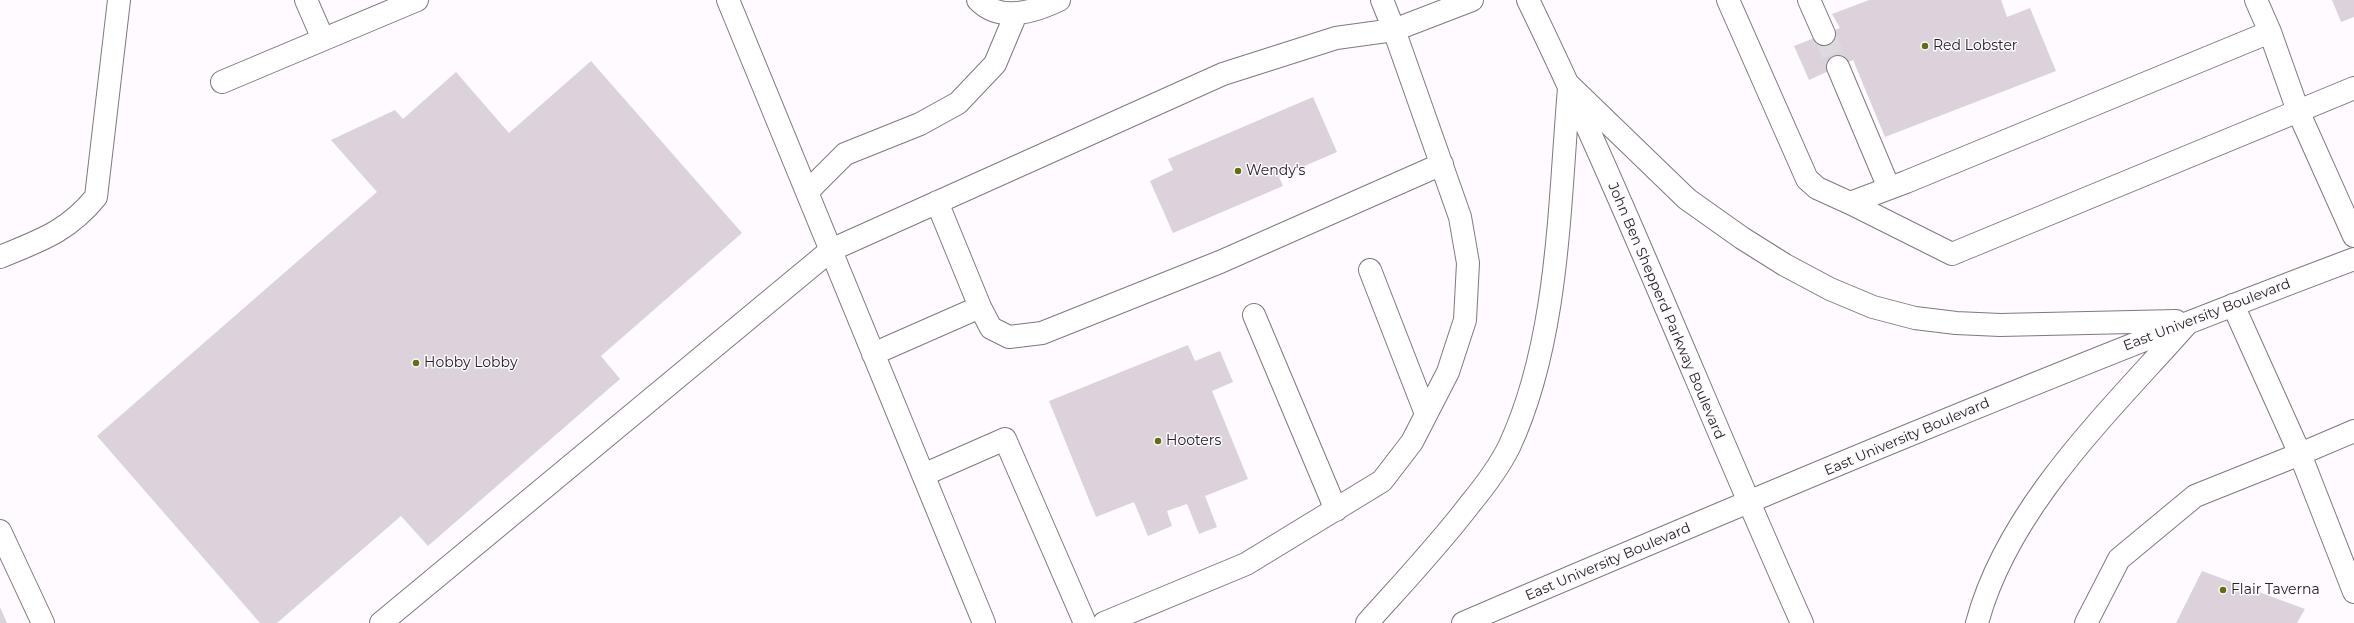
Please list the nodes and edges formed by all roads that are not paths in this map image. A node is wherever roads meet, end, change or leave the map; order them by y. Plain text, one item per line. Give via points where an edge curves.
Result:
1 (119, 0) edge
2 (306, 0) edge
3 (417, 0) edge
4 (728, 0) edge
5 (978, 0) edge
6 (1059, 0) edge
7 (1382, 0) edge
8 (1472, 0) edge
9 (1528, 0) edge
10 (1809, 0) edge
11 (2256, 0) edge
12 (1734, 2) edge
13 (1016, 14) junction
14 (1394, 30) junction
15 (2270, 32) junction
16 (1824, 34) tunnel mouth
17 (323, 39) junction
18 (1838, 68) tunnel mouth
19 (222, 82) dead end
20 (1569, 85) junction
21 (2354, 88) edge
22 (2298, 111) junction
23 (1442, 164) junction
24 (1889, 188) junction
25 (807, 192) junction
26 (937, 202) junction
27 (1850, 203) junction
28 (2354, 236) edge
29 (831, 250) junction
30 (0, 257) edge
31 (2354, 259) edge
32 (1370, 270) dead end
33 (2232, 305) junction
34 (980, 307) junction
35 (1254, 315) dead end
36 (2190, 321) junction
37 (874, 354) junction
38 (1426, 414) junction
39 (2354, 431) edge
40 (2300, 454) junction
41 (923, 475) junction
42 (1748, 503) junction
43 (1336, 510) junction
44 (0, 531) edge
45 (2354, 592) edge
46 (43, 623) edge
47 (381, 623) edge
48 (984, 623) edge
49 (1085, 623) edge
50 (1104, 623) edge
51 (1367, 623) edge
52 (1463, 623) edge
53 (1802, 623) edge
54 (1977, 623) edge
55 (2086, 623) edge

1 - 30 main road via 96,197 83,213 58,232
2 - 17 main road
3 - 17 main road
4 - 25 main road
5 - 13 main road via 997,12
6 - 13 main road
7 - 14 main road
8 - 14 main road
9 - 20 main road, John Ben Shepperd Parkway Boulevard
10 - 16 main road
11 - 15 main road
12 - 27 main road via 1807,179 1817,188
13 - 25 main road via 995,64 958,103 920,124 845,154
14 - 23 main road
14 - 26 main road via 1336,38 1223,74
15 - 22 main road
15 - 24 main road
17 - 19 main road
18 - 24 main road
20 - 36 main road via 1687,198 1785,265 1830,289 1873,307 1915,318 2000,325
20 - 42 main road, John Ben Shepperd Parkway Boulevard
20 - 51 main road via 1552,292 1538,362 1526,403 1508,448 1483,487 1453,526
21 - 22 main road
22 - 27 main road via 1952,254
22 - 28 main road
23 - 34 main road via 1220,262 1042,332 1009,337 992,328
23 - 38 main road via 1460,217 1468,263 1465,320 1448,372
24 - 27 main road
25 - 29 main road
26 - 29 main road
26 - 34 main road
29 - 37 main road
29 - 47 main road
31 - 33 main road, East University Boulevard
32 - 38 main road
33 - 36 main road, East University Boulevard
33 - 40 main road
34 - 37 main road
35 - 43 main road
36 - 42 main road, East University Boulevard
36 - 54 main road via 2059,470 2031,507 1996,570
37 - 41 main road
38 - 43 main road via 1412,442 1382,481
39 - 40 main road
40 - 45 main road
40 - 55 main road via 2195,496 2119,559
41 - 48 main road
41 - 49 main road via 1006,439
42 - 52 main road, East University Boulevard
42 - 53 main road, John Ben Shepperd Parkway Boulevard
43 - 50 main road via 1246,564
44 - 46 main road

